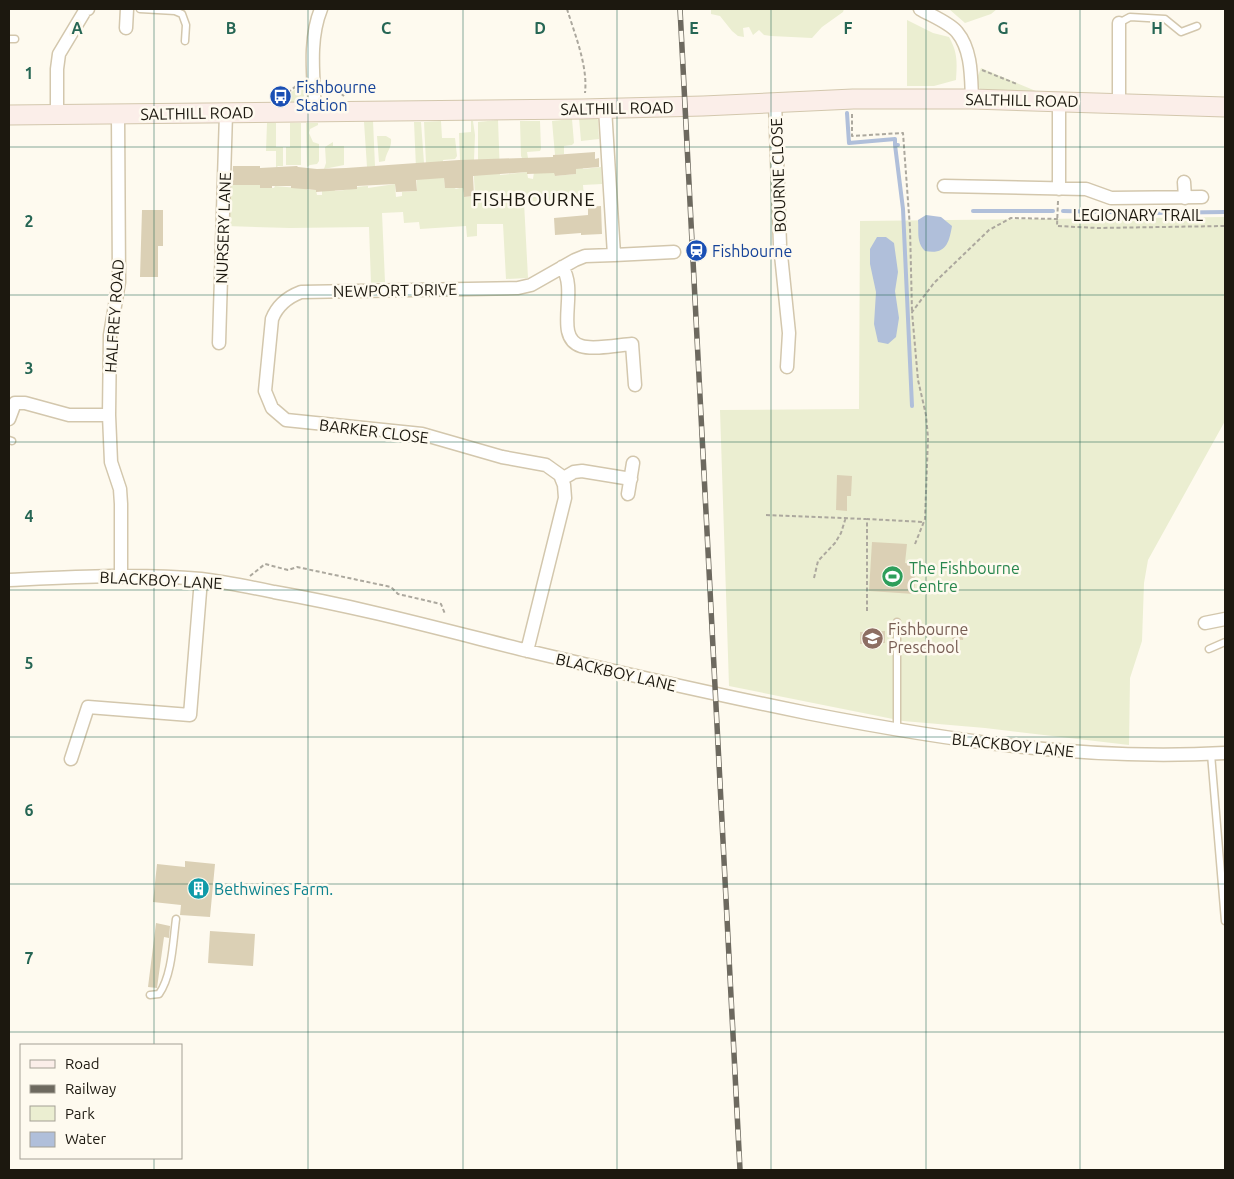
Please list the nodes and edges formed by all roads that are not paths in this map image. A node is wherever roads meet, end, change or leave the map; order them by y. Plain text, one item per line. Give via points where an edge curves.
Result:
1 (88, 9) edge
2 (127, 9) edge
3 (140, 9) edge
4 (321, 9) edge
5 (920, 9) edge
6 (1119, 23) joint
7 (1197, 26) dead end
8 (126, 28) dead end
9 (185, 41) dead end
10 (972, 99) junction
11 (1059, 101) junction
12 (776, 102) junction
13 (1118, 103) junction
14 (1225, 107) edge
15 (605, 108) junction
16 (315, 112) junction
17 (226, 113) junction
18 (57, 114) junction
19 (118, 114) junction
20 (9, 115) edge
21 (1184, 182) dead end
22 (944, 186) dead end
23 (1059, 189) junction
24 (1202, 197) dead end
25 (1185, 198) junction
26 (674, 252) dead end
27 (614, 254) junction
28 (562, 267) junction
29 (219, 343) dead end
30 (787, 367) dead end
31 (635, 385) dead end
32 (12, 400) edge
33 (272, 408) joint
34 (109, 415) junction
35 (9, 419) edge
36 (633, 463) dead end
37 (562, 479) junction
38 (631, 479) junction
39 (628, 494) dead end
40 (121, 577) junction
41 (201, 579) junction
42 (9, 580) edge
43 (1225, 620) edge
44 (897, 622) dead end
45 (1205, 623) dead end
46 (1225, 642) edge
47 (1209, 649) dead end
48 (528, 651) junction
49 (897, 731) junction
50 (1225, 753) edge
51 (1211, 754) junction
52 (71, 759) dead end
53 (176, 919) dead end
54 (1225, 921) edge
55 (150, 994) dead end

1 - 18 street via 59,54
2 - 8 street
3 - 9 lane via 182,14 186,25
4 - 16 street via 313,40
5 - 10 street via 956,30 965,46 970,66
6 - 7 lane via 1130,17 1165,19 1181,32
6 - 13 street
10 - 11 street, SALTHILL ROAD
10 - 12 street, SALTHILL ROAD
11 - 13 street, SALTHILL ROAD
11 - 23 street
12 - 15 street, SALTHILL ROAD
12 - 30 street, BOURNE CLOSE via 780,244 789,333
13 - 14 street, SALTHILL ROAD
15 - 16 street, SALTHILL ROAD
15 - 27 street
16 - 17 street, SALTHILL ROAD
17 - 19 street, SALTHILL ROAD
17 - 29 street, NURSERY LANE
18 - 19 street, SALTHILL ROAD
18 - 20 street, SALTHILL ROAD
19 - 34 street, HALFREY ROAD via 119,282 110,336
21 - 25 street
22 - 23 street
23 - 25 street via 1086,189 1111,198
24 - 25 street
26 - 27 street, NEWPORT DRIVE
27 - 28 street, NEWPORT DRIVE via 585,256
28 - 31 street via 568,275 569,286 568,333 574,342 582,346 632,344
28 - 33 street, NEWPORT DRIVE via 518,288 301,292 292,296 272,319 265,391
32 - 34 street via 69,415
32 - 35 street
33 - 37 street, BARKER CLOSE via 286,420 422,434 502,457 546,465
34 - 40 street, HALFREY ROAD via 111,462 120,489
36 - 38 street
37 - 38 street via 582,471
37 - 48 street via 565,498
38 - 39 street
40 - 41 street, BLACKBOY LANE
40 - 42 street, BLACKBOY LANE
41 - 48 street, BLACKBOY LANE via 315,599
41 - 52 street via 190,715 88,707
43 - 45 street
44 - 49 lane
46 - 47 lane
48 - 49 street, BLACKBOY LANE via 715,695
49 - 51 street, BLACKBOY LANE via 1010,747 1135,755
50 - 51 street, BLACKBOY LANE
51 - 54 lane
53 - 55 lane via 164,988 160,994

